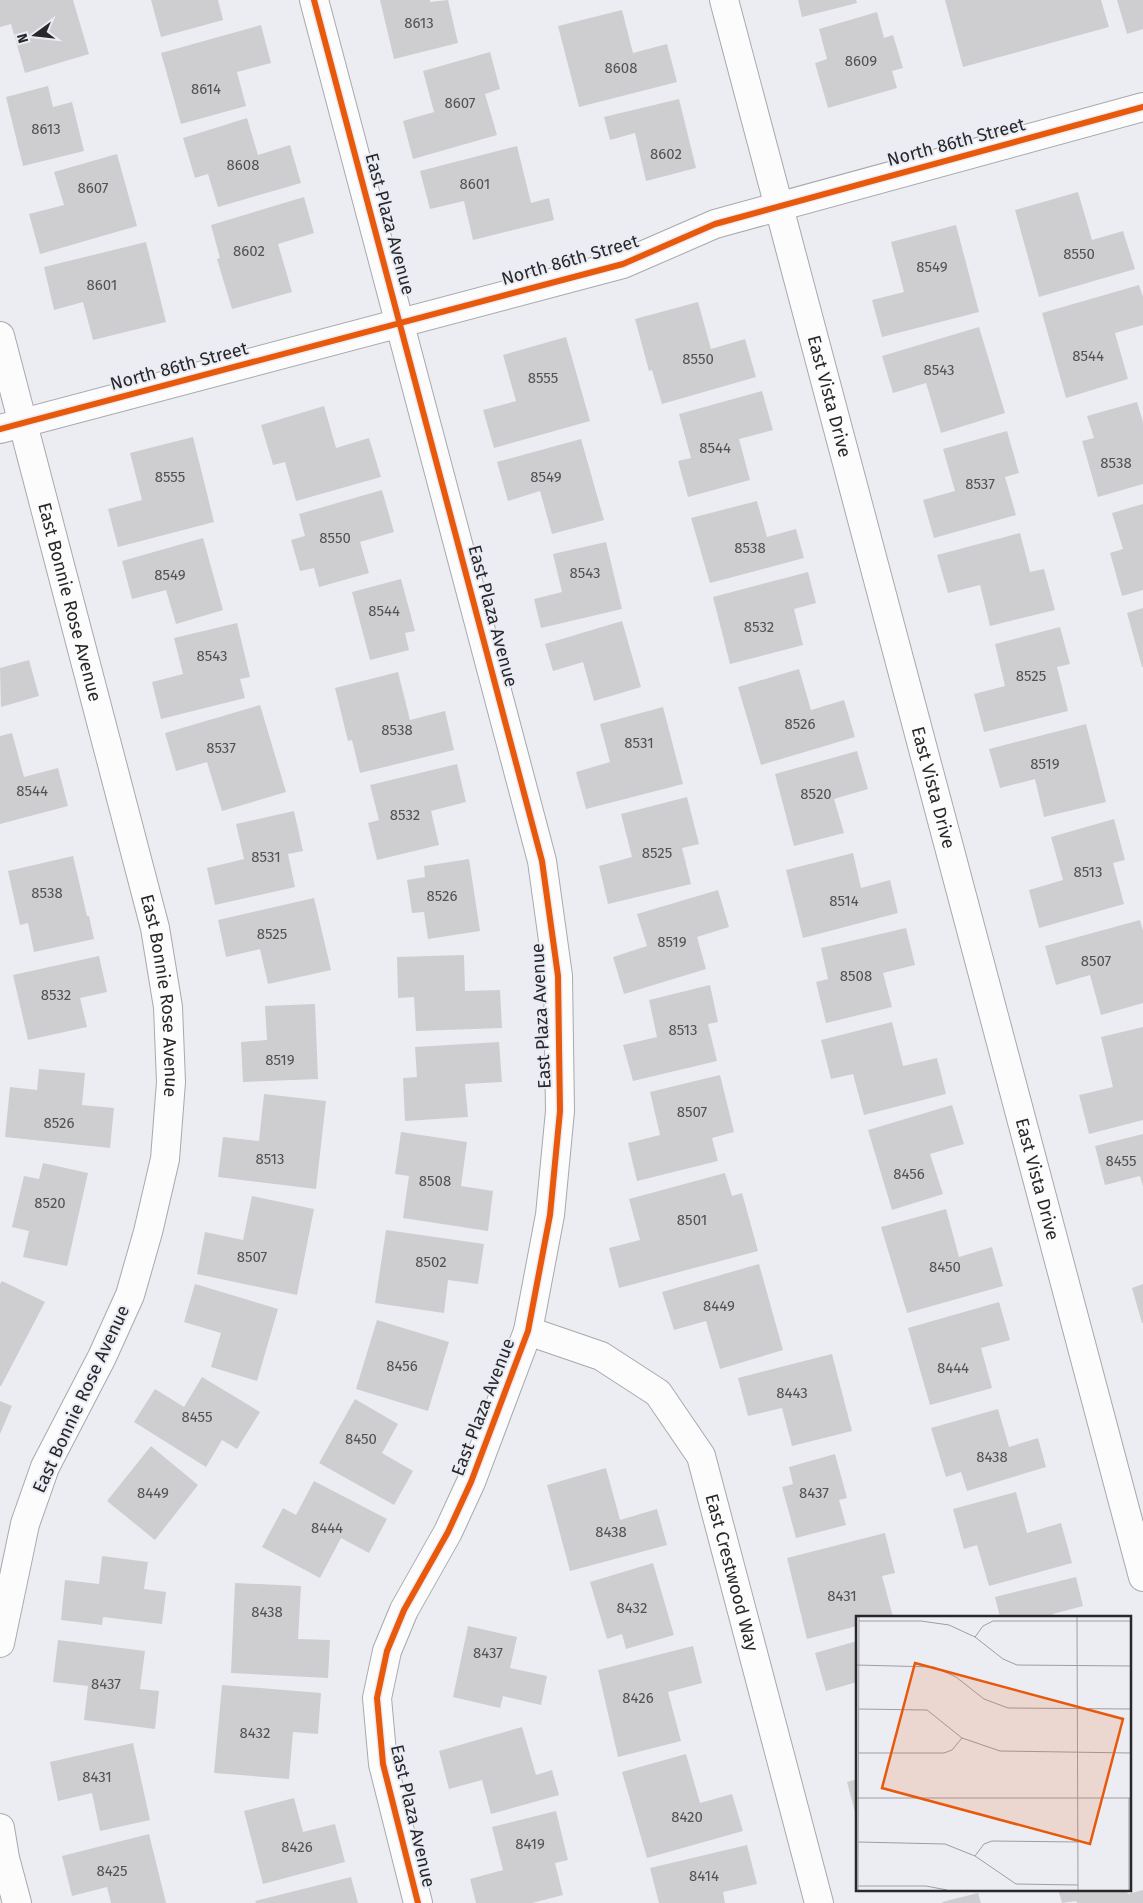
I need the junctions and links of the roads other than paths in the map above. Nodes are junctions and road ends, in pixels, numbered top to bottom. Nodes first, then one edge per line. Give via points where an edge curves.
1 (314, 0) edge
2 (724, 0) edge
3 (1143, 107) edge
4 (778, 206) junction
5 (400, 323) junction
6 (0, 336) edge
7 (11, 426) edge
8 (528, 1331) junction
9 (1143, 1576) edge
10 (0, 1644) edge
11 (0, 1828) edge
12 (17, 1903) edge
13 (418, 1903) edge
14 (819, 1903) edge

1 - 5 street, East Plaza Avenue
2 - 4 street, East Vista Drive
3 - 4 street, North 86th Street
4 - 5 street, North 86th Street via 715,224 623,264
4 - 9 street, East Vista Drive
5 - 7 street, North 86th Street
5 - 8 street, East Plaza Avenue via 542,861 558,976 560,1111 550,1215
6 - 7 street, East Bonnie Rose Avenue
7 - 10 street, East Bonnie Rose Avenue via 155,928 168,1007 171,1082 165,1159 130,1295 102,1358 45,1467 25,1524
8 - 13 street, East Plaza Avenue via 471,1482 448,1532 404,1610 387,1651 377,1698 382,1764
8 - 14 street, East Crestwood Way via 601,1356 658,1393 701,1456
11 - 12 street

